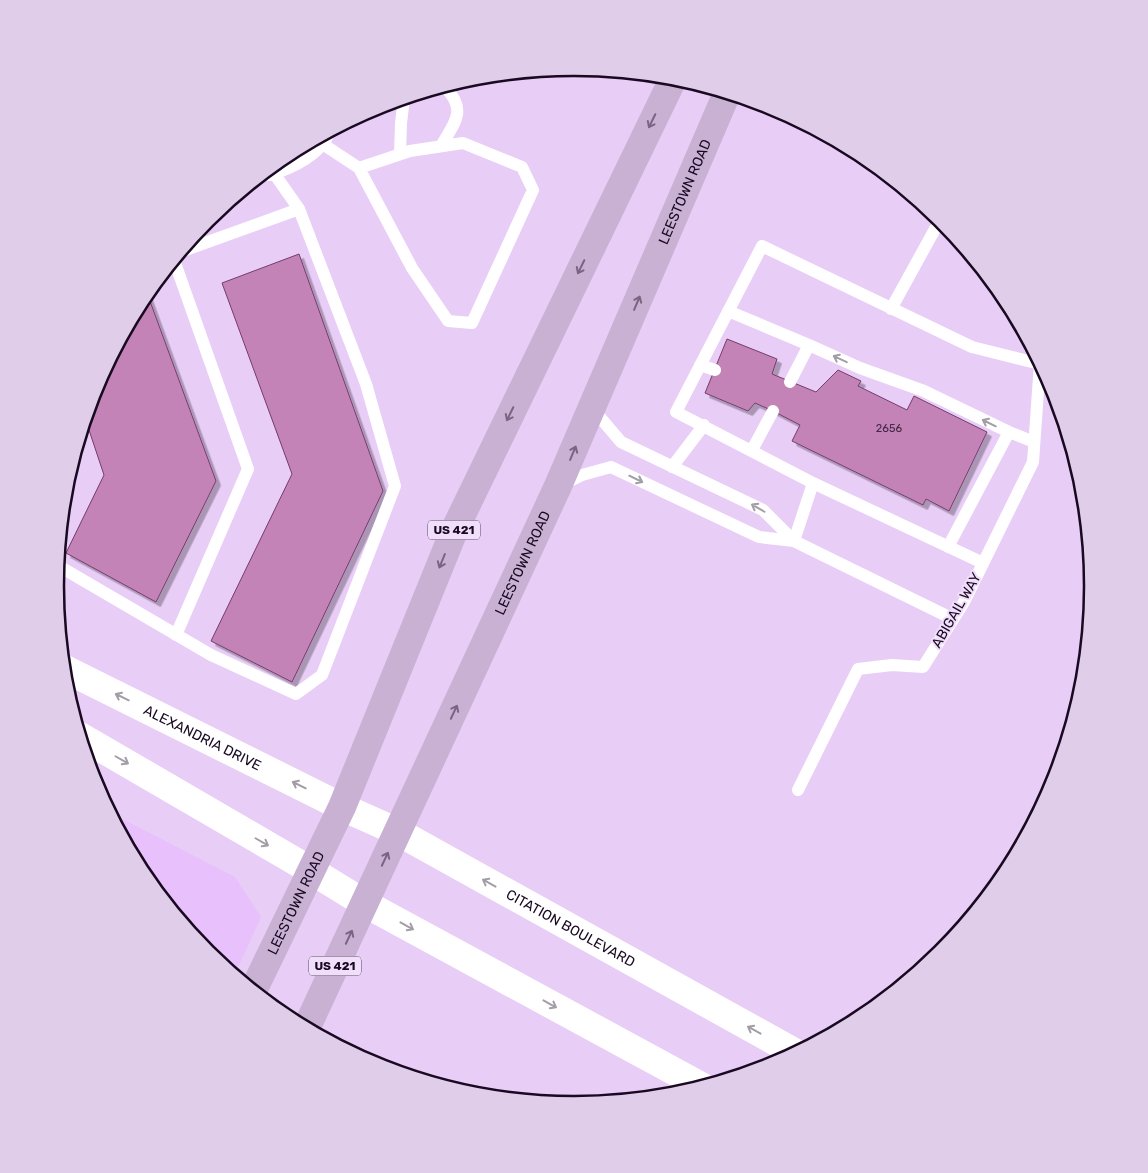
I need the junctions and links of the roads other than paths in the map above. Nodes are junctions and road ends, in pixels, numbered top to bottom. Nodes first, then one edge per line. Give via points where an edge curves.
1 (670, 85) edge
2 (450, 92) edge
3 (724, 99) edge
4 (403, 106) edge
5 (324, 142) edge
6 (441, 146) junction
7 (400, 154) junction
8 (359, 168) junction
9 (274, 174) edge
10 (299, 210) junction
11 (935, 228) dead end
12 (192, 248) edge
13 (176, 267) edge
14 (891, 309) junction
15 (728, 310) junction
16 (809, 344) junction
17 (1032, 361) edge
18 (700, 365) junction
19 (715, 370) dead end
20 (1039, 377) edge
21 (790, 382) dead end
22 (592, 408) junction
23 (773, 411) dead end
24 (704, 425) junction
25 (1009, 432) junction
26 (1034, 442) junction
27 (752, 450) junction
28 (672, 466) junction
29 (813, 482) junction
30 (558, 486) junction
31 (794, 541) junction
32 (948, 547) junction
33 (982, 563) junction
34 (65, 569) edge
35 (953, 619) junction
36 (176, 635) junction
37 (71, 672) edge
38 (88, 740) edge
39 (798, 790) dead end
40 (342, 807) junction
41 (398, 832) junction
42 (312, 871) junction
43 (364, 903) junction
44 (256, 985) edge
45 (309, 1022) edge
46 (789, 1049) edge
47 (694, 1082) edge

1 -> 40 main road, LEESTOWN ROAD / US 421 via 454,531
2 - 6 lane via 458,113
22 -> 3 main road, LEESTOWN ROAD / US 421
4 - 7 lane
5 - 8 lane
6 - 7 lane
6 - 8 lane via 463,143 522,167 533,190 472,323 448,321 412,268
7 - 8 lane
9 - 10 lane
10 - 12 lane
10 - 36 lane via 366,384 395,486 322,675 296,694 211,655
11 - 14 lane
13 - 36 lane via 248,469
14 - 15 lane via 762,246
14 - 17 lane via 972,347
15 - 16 lane
15 - 18 lane
16 - 21 lane
25 -> 16 lane via 924,391 860,368
18 - 19 lane
18 - 24 lane via 676,412
20 - 26 lane, ABIGAIL WAY
22 - 28 lane via 621,442
30 -> 22 main road, LEESTOWN ROAD / US 421
23 - 27 lane
24 - 27 lane
24 - 28 lane
25 - 26 lane
25 - 32 lane
26 - 33 lane, ABIGAIL WAY via 1033,462
27 - 29 lane
31 -> 28 lane via 763,510
29 - 31 lane
29 - 32 lane
30 -> 31 lane via 611,467 759,538
41 -> 30 main road, LEESTOWN ROAD / US 421
31 - 35 lane
32 - 33 lane
33 - 35 lane, ABIGAIL WAY
34 - 36 lane
35 - 39 lane, ABIGAIL WAY via 922,667 892,665 858,669
40 -> 37 main road, ALEXANDRIA DRIVE
38 -> 42 main road
40 - 41 main road, CITATION BOULEVARD
40 - 42 main road, LEESTOWN ROAD / US 421
43 -> 41 main road, LEESTOWN ROAD / US 421
46 -> 41 main road, CITATION BOULEVARD
42 - 43 main road
42 - 44 main road, LEESTOWN ROAD / US 421
45 -> 43 main road, LEESTOWN ROAD / US 421
43 -> 47 main road

